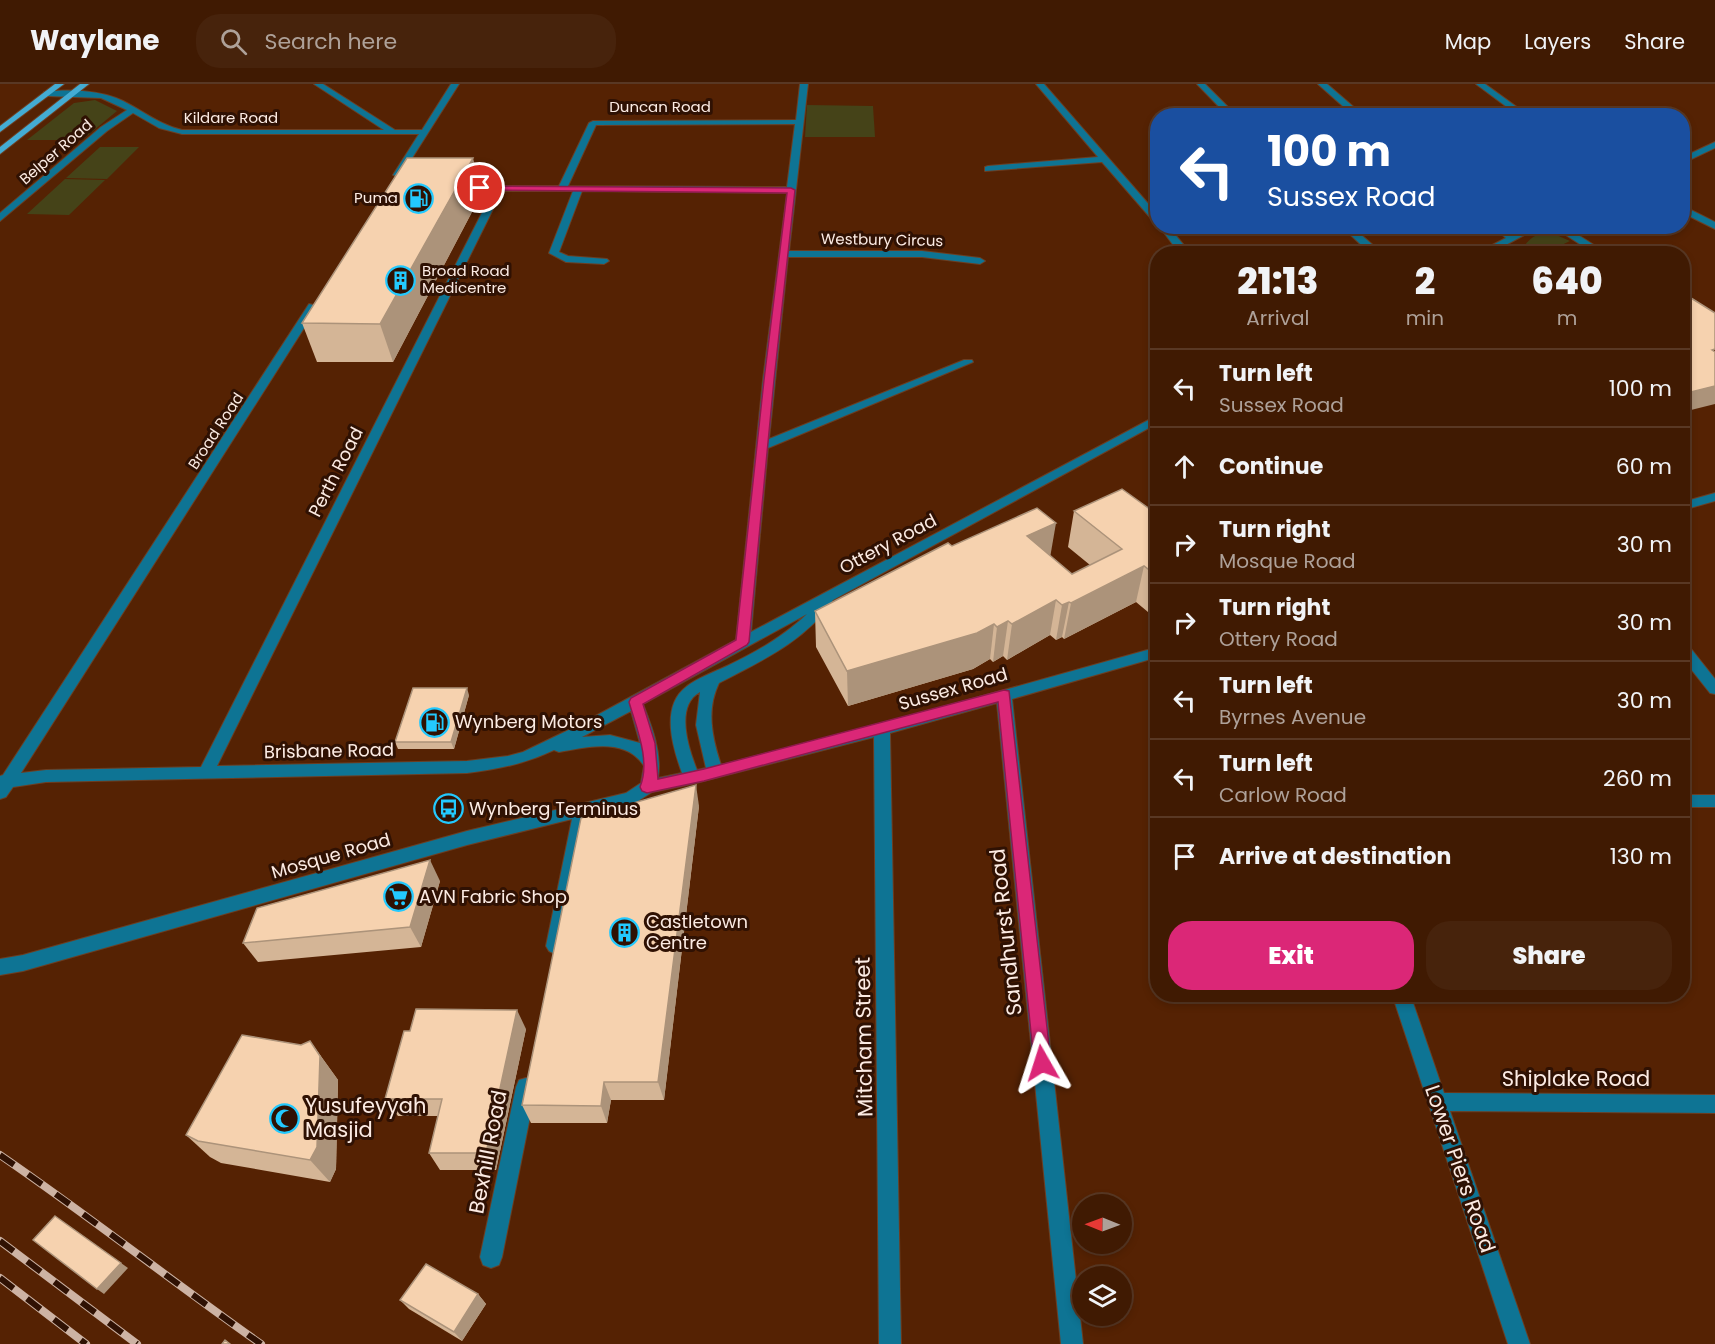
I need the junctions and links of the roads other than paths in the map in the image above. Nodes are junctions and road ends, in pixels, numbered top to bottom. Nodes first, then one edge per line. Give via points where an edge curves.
1 (60, 84) edge
2 (85, 84) edge
3 (318, 84) edge
4 (455, 84) edge
5 (1040, 84) edge
6 (1201, 84) edge
7 (1322, 84) edge
8 (1480, 84) edge
9 (801, 85) edge
10 (47, 94) junction
11 (71, 95) junction
12 (1225, 108) edge
13 (1350, 108) edge
14 (1514, 108) edge
15 (132, 110) junction
16 (800, 122) junction
17 (0, 130) edge
18 (392, 131) junction
19 (425, 132) junction
20 (1715, 145) edge
21 (0, 151) edge
22 (1690, 158) edge
23 (1105, 159) junction
24 (988, 169) dead end
25 (389, 188) edge
26 (445, 188) edge
27 (499, 188) junction
28 (563, 188) junction
29 (579, 188) junction
30 (791, 190) junction
31 (1150, 211) edge
32 (1690, 213) edge
33 (0, 218) edge
34 (1715, 226) edge
35 (1170, 234) edge
36 (1354, 234) edge
37 (1507, 234) edge
38 (1520, 234) edge
39 (1570, 234) edge
40 (1512, 238) junction
41 (1179, 246) edge
42 (1367, 246) edge
43 (1496, 246) edge
44 (1590, 246) edge
45 (784, 254) junction
46 (604, 261) dead end
47 (980, 261) dead end
48 (320, 295) edge
49 (968, 362) dead end
50 (1150, 422) edge
51 (762, 446) junction
52 (1714, 499) edge
53 (1690, 504) edge
54 (828, 596) junction
55 (743, 642) junction
56 (1150, 654) edge
57 (1690, 658) edge
58 (712, 679) junction
59 (1715, 689) edge
60 (1004, 695) junction
61 (635, 702) junction
62 (882, 729) junction
63 (545, 748) junction
64 (650, 762) junction
65 (206, 772) junction
66 (715, 772) junction
67 (692, 778) junction
68 (3, 785) edge
69 (647, 787) junction
70 (1690, 801) edge
71 (1715, 801) edge
72 (582, 809) junction
73 (550, 966) edge
74 (0, 967) edge
75 (1404, 1002) edge
76 (529, 1070) edge
77 (1437, 1102) junction
78 (1715, 1104) edge
79 (491, 1257) dead end
80 (890, 1344) edge
81 (1072, 1344) edge
82 (1519, 1344) edge

1 - 10 main road
2 - 11 main road
3 - 18 street
4 - 19 street
5 - 23 street
6 - 12 street
7 - 13 street
8 - 14 street
9 - 16 street
10 - 11 street, Kildare Road
10 - 17 main road
11 - 15 street, Kildare Road via 105,97
11 - 21 main road
15 - 18 street, Kildare Road via 158,126 182,132
15 - 33 street, Belper Road via 104,129
16 - 28 street, Duncan Road via 592,123
16 - 30 street
18 - 19 street, Kildare Road
19 - 25 street
20 - 22 street
23 - 24 street
23 - 31 street
26 - 27 street
27 - 28 street
27 - 65 street, Perth Road
28 - 29 street
29 - 30 street
29 - 46 street via 554,253 566,259
30 - 45 street
32 - 34 street
35 - 41 street
36 - 42 street
37 - 40 street
38 - 40 street
39 - 44 street
40 - 43 street
45 - 47 street, Westbury Circus via 922,254
45 - 51 street
48 - 68 street, Broad Road
49 - 51 street
50 - 54 street, Ottery Road
51 - 55 street
52 - 53 street
54 - 55 street, Ottery Road
54 - 58 street via 808,624
55 - 61 street, Ottery Road
56 - 60 street, Sussex Road
57 - 59 street
58 - 66 street via 703,700 702,726
58 - 67 street via 690,692 679,706 679,736
60 - 62 street, Sussex Road
60 - 81 street, Sandhurst Road
61 - 63 street, Brisbane Road
61 - 64 street
62 - 66 street, Sussex Road
62 - 80 street, Mitcham Street
63 - 64 street via 615,742 640,749
63 - 65 street, Brisbane Road via 489,765
64 - 69 street
65 - 68 street, Brisbane Road via 46,776
66 - 67 street, Sussex Road
67 - 69 street, Mosque Road
69 - 72 street, Mosque Road via 629,799
70 - 71 street
72 - 73 street
72 - 74 street, Mosque Road
75 - 77 street, Lower Piers Road
76 - 79 street, Bexhill Road
77 - 78 street, Shiplake Road
77 - 82 street, Lower Piers Road

